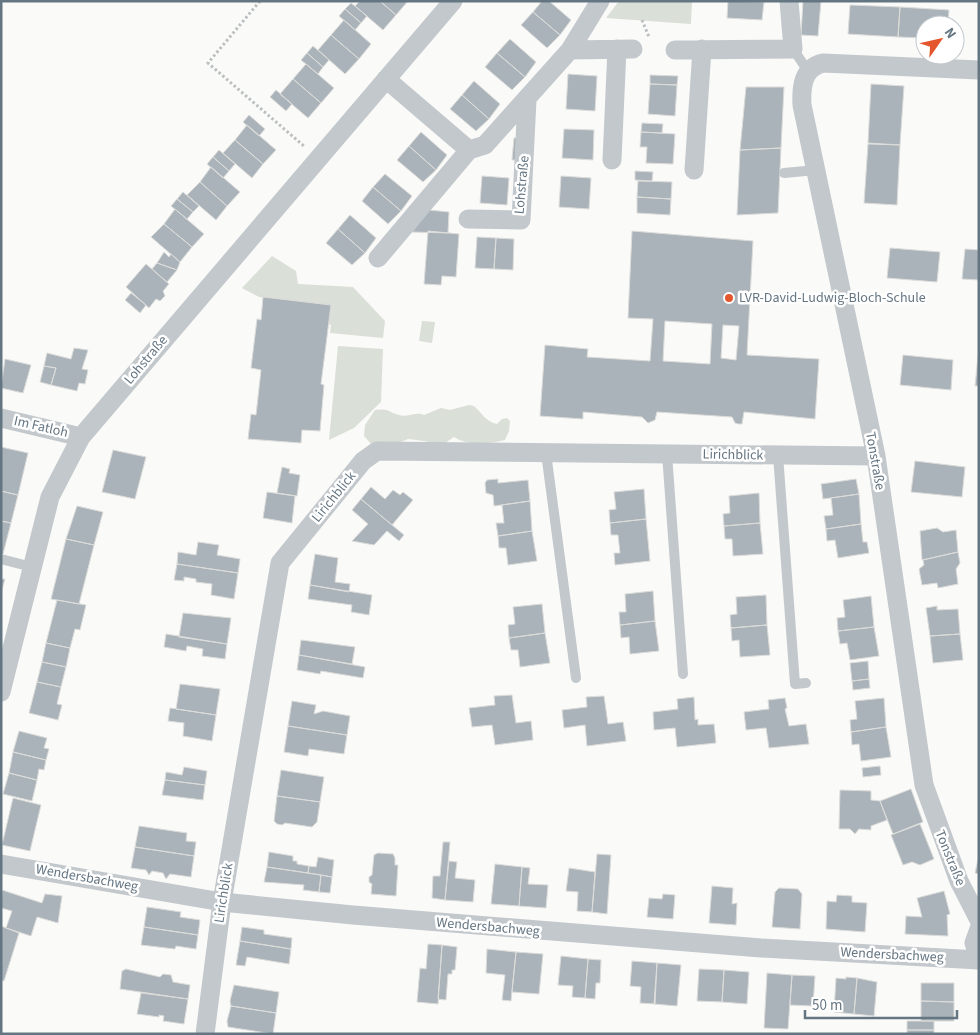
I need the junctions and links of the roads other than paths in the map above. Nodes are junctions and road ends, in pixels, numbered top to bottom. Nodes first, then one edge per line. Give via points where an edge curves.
1 (453, 1) edge
2 (600, 1) edge
3 (789, 1) edge
4 (702, 49) junction
5 (793, 49) junction
6 (570, 50) junction
7 (675, 50) dead end
8 (979, 70) edge
9 (808, 71) junction
10 (386, 79) junction
11 (527, 100) junction
12 (469, 150) junction
13 (612, 160) dead end
14 (694, 170) dead end
15 (816, 170) junction
16 (784, 173) dead end
17 (468, 219) dead end
18 (378, 258) dead end
19 (1, 418) edge
20 (81, 436) junction
21 (546, 453) junction
22 (667, 454) junction
23 (778, 455) junction
24 (876, 456) junction
25 (1, 560) edge
26 (32, 567) junction
27 (683, 674) dead end
28 (576, 678) dead end
29 (806, 683) dead end
30 (1, 692) edge
31 (1, 864) edge
32 (222, 902) junction
33 (979, 920) edge
34 (979, 929) edge
35 (979, 959) edge
36 (205, 1034) edge

1 - 10 street, Lohstraße
2 - 6 street
3 - 5 street
4 - 5 street
4 - 7 street
4 - 14 street
5 - 9 lane
6 - 11 street
6 - 13 street via 625,49
8 - 9 street via 834,62 814,65
9 - 15 street, Tonstraße via 802,90 802,105
10 - 12 street
10 - 20 street, Lohstraße
11 - 12 street via 485,145
11 - 17 street, Lohstraße via 521,220
12 - 18 street
15 - 16 lane
15 - 24 street, Tonstraße
19 - 20 street, Im Fatloh
20 - 26 street, Lohstraße via 50,498
21 - 22 street, Lirichblick
21 - 28 lane
21 - 32 street, Lirichblick via 372,453 280,563
22 - 23 street, Lirichblick
22 - 27 lane
23 - 24 street, Lirichblick
23 - 29 lane via 795,684
24 - 33 street, Tonstraße via 924,785 958,881
25 - 26 lane
26 - 30 street, Lohstraße
31 - 32 street, Wendersbachweg
32 - 35 street, Wendersbachweg via 666,941
32 - 36 street, Lirichblick
34 - 35 street via 974,944

